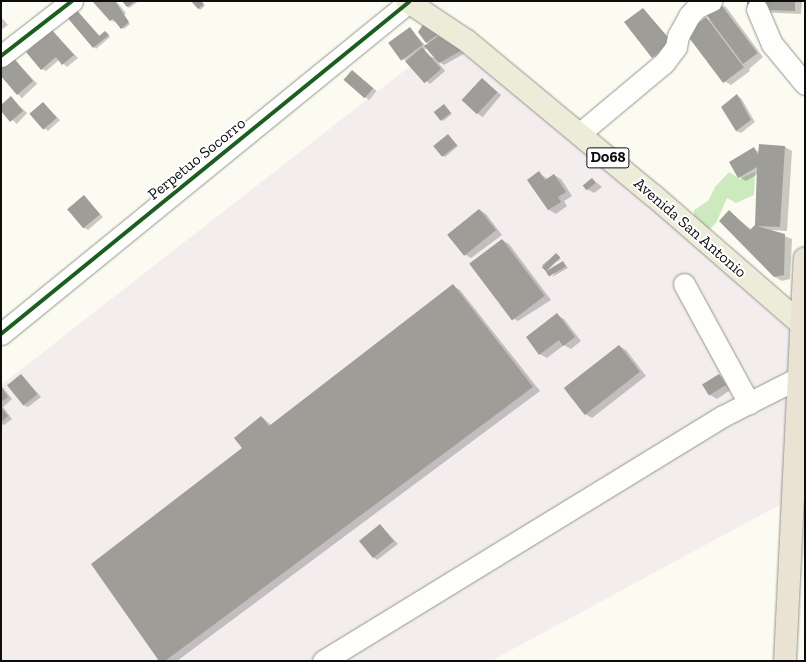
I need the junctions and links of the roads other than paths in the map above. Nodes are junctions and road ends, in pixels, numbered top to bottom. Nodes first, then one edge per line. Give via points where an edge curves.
1 (72, 1) edge
2 (408, 1) edge
3 (711, 1) edge
4 (757, 9) dead end
5 (1, 56) edge
6 (805, 84) edge
7 (579, 134) junction
8 (805, 258) edge
9 (684, 284) dead end
10 (801, 324) junction
11 (1, 334) edge
12 (800, 377) junction
13 (749, 402) junction
14 (799, 528) edge
15 (323, 661) edge
16 (785, 661) edge

1 - 5 street
2 - 7 main road, Avenida San Antonio / D068 via 467,41
2 - 11 street, Perpetuo Socorro
3 - 7 street via 696,8 686,20 676,47 664,63
4 - 6 street via 772,44 790,70
7 - 10 main road, Avenida San Antonio / D068
8 - 10 highway
9 - 13 street
10 - 12 highway
12 - 13 street
12 - 14 highway
13 - 15 street
14 - 16 highway

